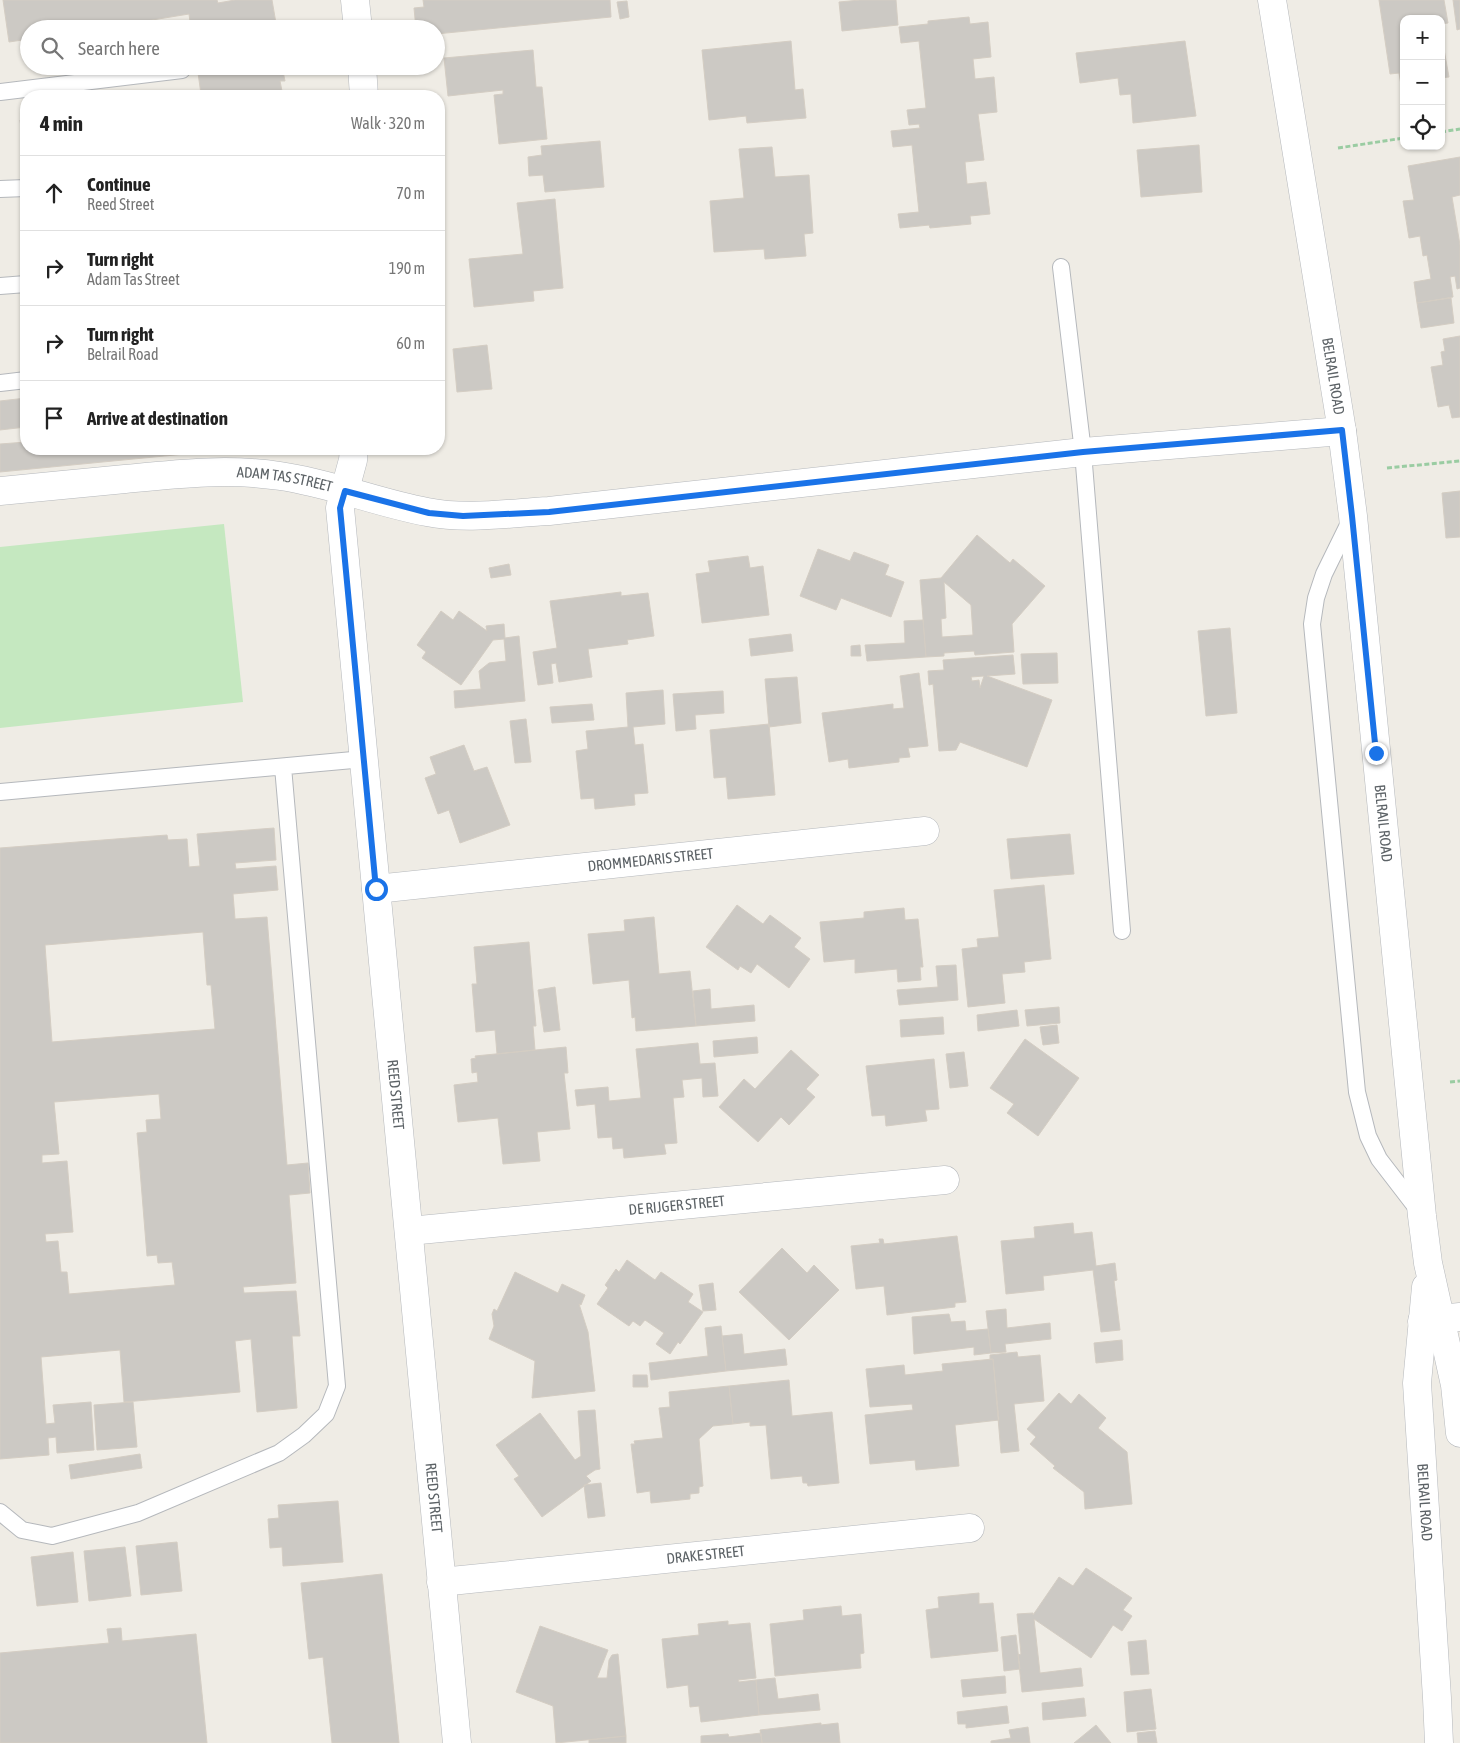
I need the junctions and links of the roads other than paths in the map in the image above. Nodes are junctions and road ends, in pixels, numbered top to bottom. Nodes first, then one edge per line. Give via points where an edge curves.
1 (355, 0) edge
2 (1272, 0) edge
3 (357, 20) edge
4 (141, 75) edge
5 (363, 75) edge
6 (364, 90) edge
7 (0, 92) edge
8 (20, 188) edge
9 (0, 190) edge
10 (1061, 267) dead end
11 (20, 284) edge
12 (0, 286) edge
13 (20, 381) edge
14 (0, 383) edge
15 (1342, 430) junction
16 (1083, 452) junction
17 (353, 455) edge
18 (0, 491) edge
19 (345, 491) junction
20 (1352, 516) junction
21 (364, 758) junction
22 (283, 766) junction
23 (0, 792) edge
24 (925, 832) dead end
25 (376, 889) junction
26 (1122, 931) dead end
27 (945, 1180) dead end
28 (1422, 1216) junction
29 (408, 1231) junction
30 (1441, 1319) edge
31 (1460, 1433) edge
32 (0, 1512) edge
33 (970, 1528) dead end
34 (442, 1582) junction
35 (456, 1743) edge
36 (1439, 1743) edge

1 - 3 street
2 - 15 street, BELRAIL ROAD
4 - 7 lane
5 - 6 street
8 - 9 lane
10 - 16 lane
11 - 12 lane
13 - 14 lane
15 - 16 street, ADAM TAS STREET
15 - 20 street, BELRAIL ROAD
16 - 19 street, ADAM TAS STREET via 549,512 463,516 429,513
16 - 26 lane
17 - 19 street, REED STREET
18 - 19 street, ADAM TAS STREET via 215,472 280,476
19 - 21 street, REED STREET via 340,508
20 - 28 street, BELRAIL ROAD
20 - 28 lane via 1324,574 1312,624 1357,1092 1368,1136 1379,1159
21 - 22 lane
21 - 25 street, REED STREET
22 - 23 lane
22 - 32 lane via 337,1386 326,1414 278,1453 138,1513 52,1536 22,1530
24 - 25 street, DROMMEDARIS STREET
25 - 29 street, REED STREET
27 - 29 street, DE RIJGER STREET
28 - 30 street, BELRAIL ROAD via 1428,1263
29 - 34 street, REED STREET
30 - 31 street, BELRAIL ROAD via 1455,1385
30 - 36 street, BELRAIL ROAD via 1417,1383
33 - 34 street, DRAKE STREET
34 - 35 street, REED STREET

